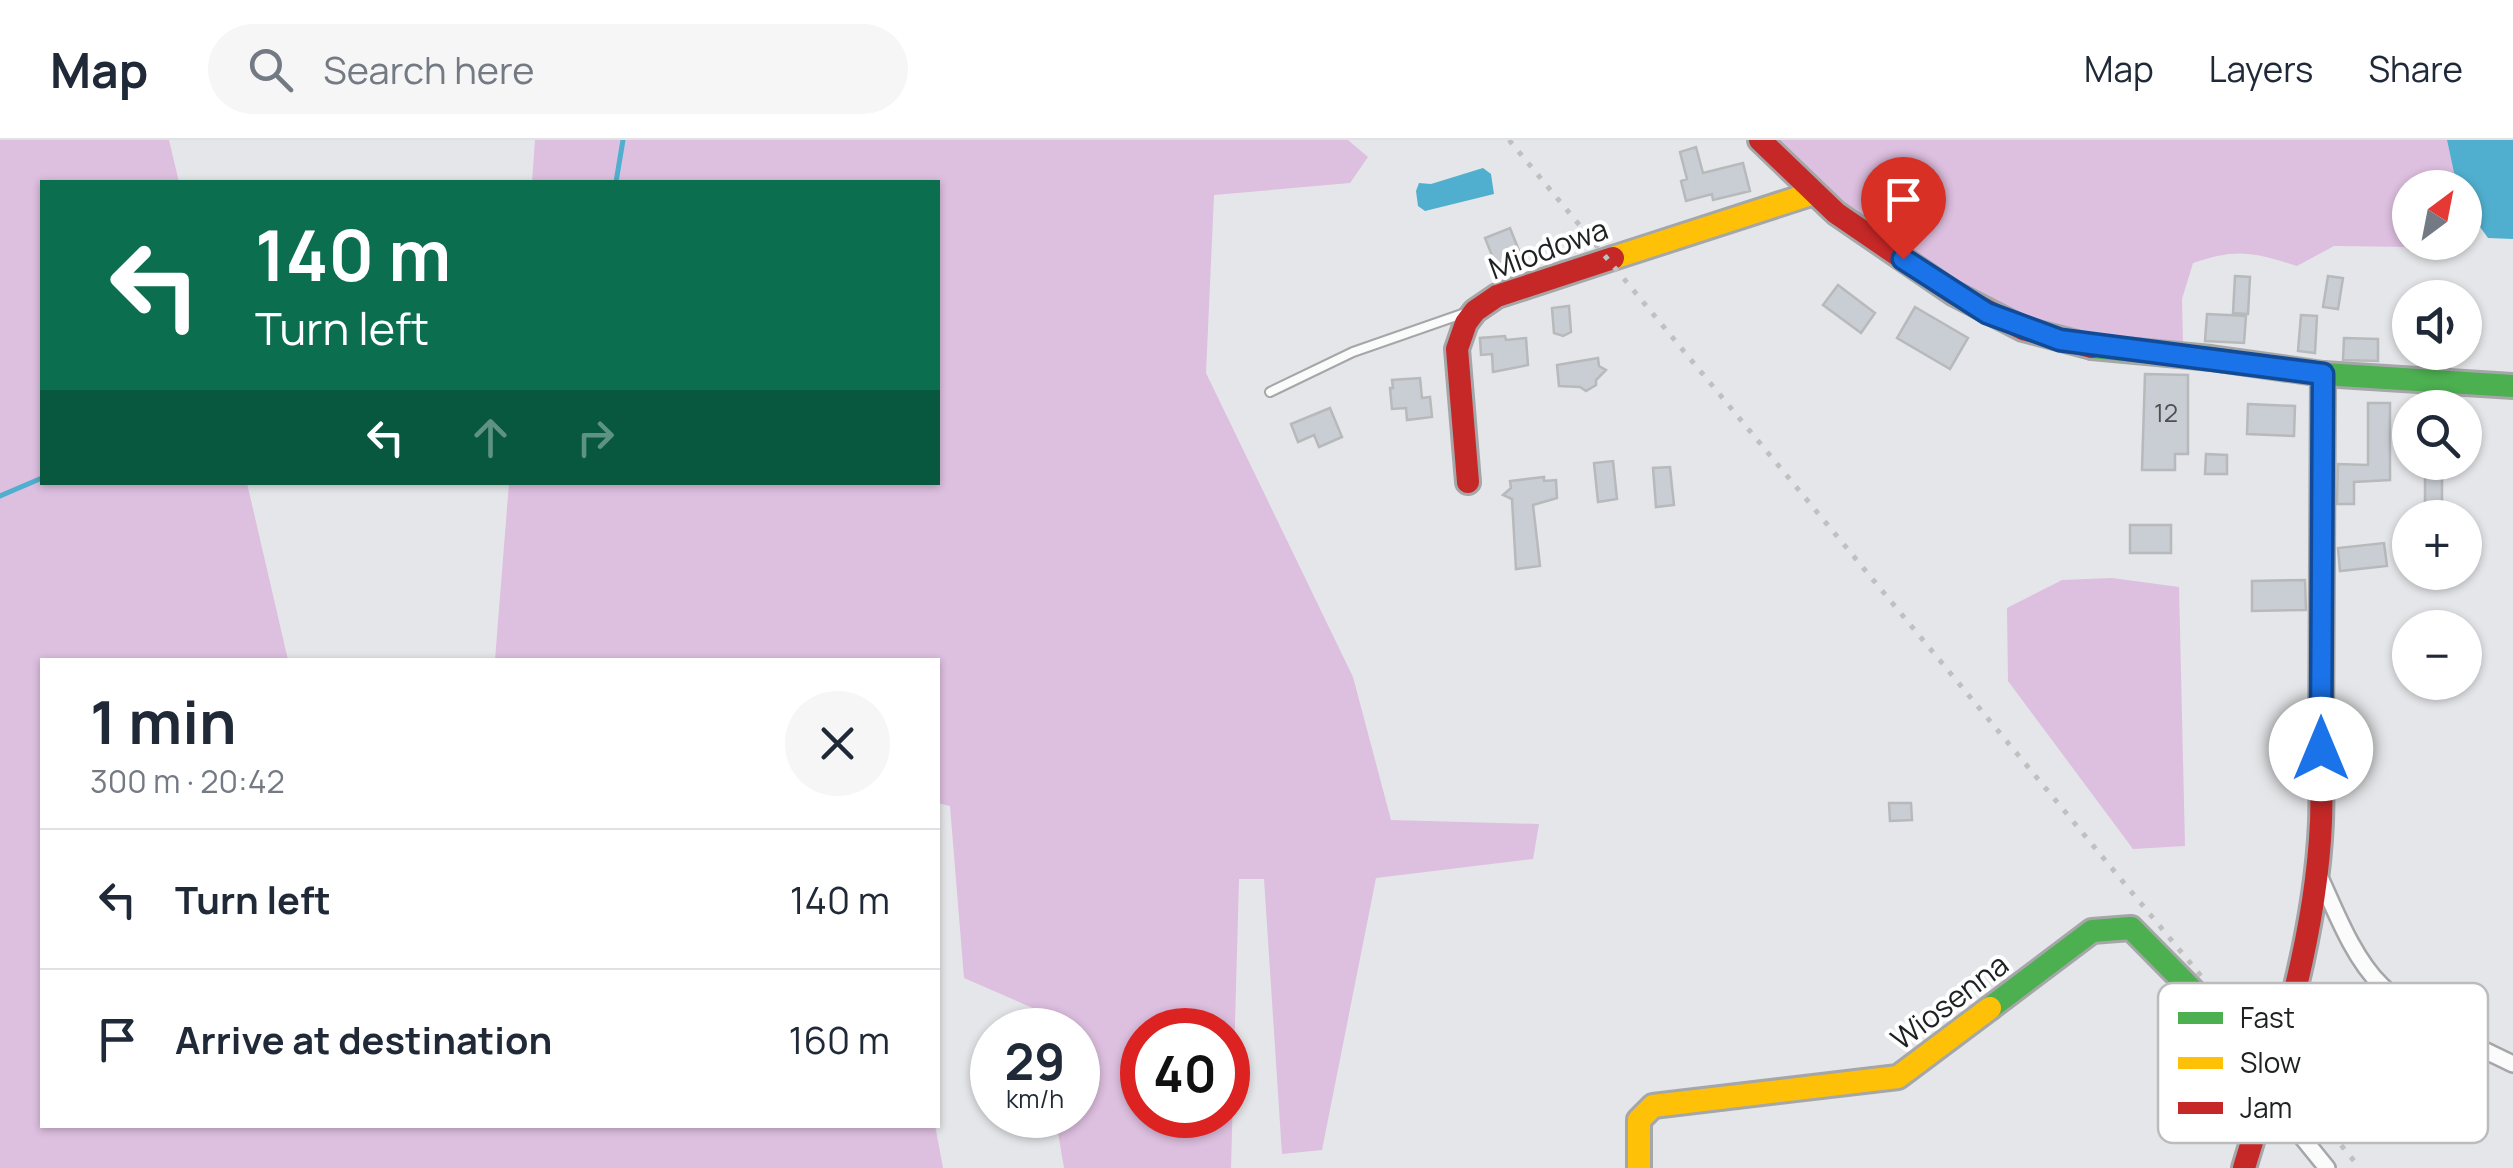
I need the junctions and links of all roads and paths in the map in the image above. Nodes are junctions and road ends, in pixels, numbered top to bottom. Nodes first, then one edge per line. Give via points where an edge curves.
1 (1760, 140) edge
2 (1814, 193) junction
3 (1472, 310) junction
4 (2323, 374) junction
5 (2513, 386) edge
6 (1270, 392) dead end
7 (1468, 482) dead end
8 (2317, 871) junction
9 (2185, 983) edge
10 (2294, 983) edge
11 (2379, 983) edge
12 (2488, 1052) edge
13 (2513, 1064) edge
14 (2252, 1143) edge
15 (2307, 1143) edge
16 (1639, 1168) edge
17 (2244, 1168) edge
18 (2327, 1168) edge

1 - 2 street
2 - 3 street, Miodowa via 1497,296
2 - 4 street via 1953,292 2023,328 2093,347
3 - 6 lane via 1353,352
3 - 7 street, Miodowa via 1456,349
4 - 5 street
4 - 8 street
8 - 10 street
8 - 11 street
9 - 16 street, Wiosenna via 2131,928 2092,932 1898,1077 1653,1106 1639,1120
12 - 13 street
14 - 17 street
15 - 18 street

